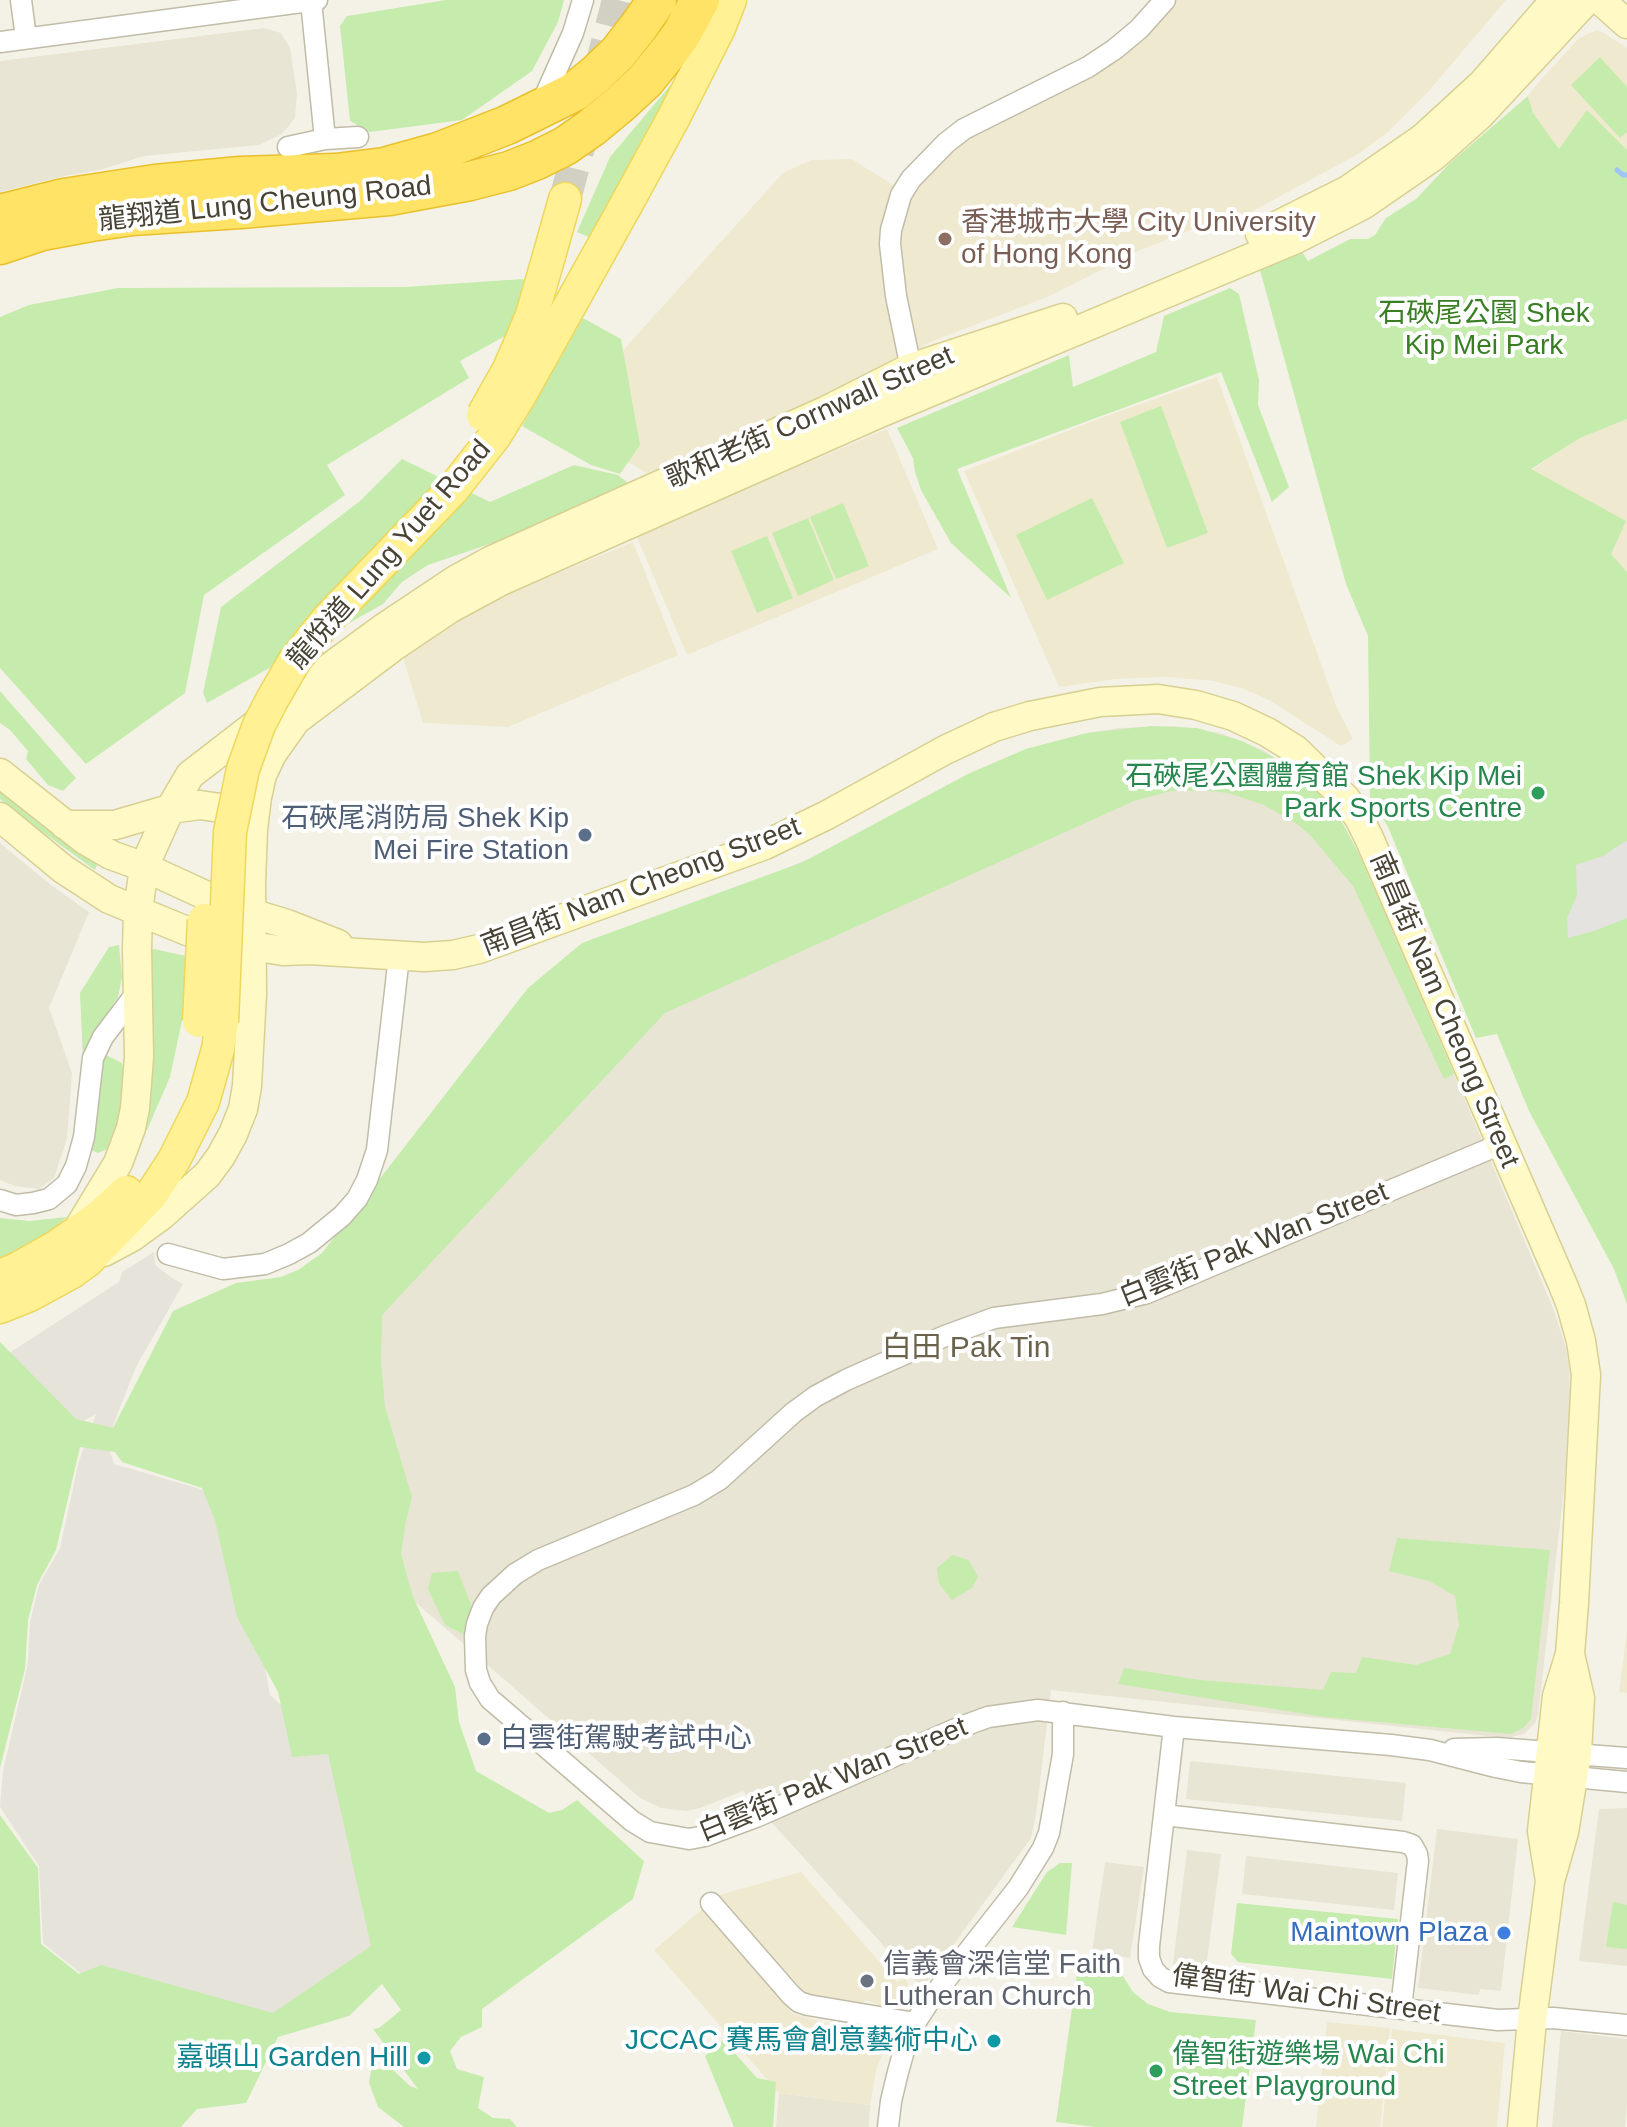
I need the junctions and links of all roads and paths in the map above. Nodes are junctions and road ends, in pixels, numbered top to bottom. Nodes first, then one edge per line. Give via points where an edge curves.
1 (21, 0) edge
2 (314, 0) edge
3 (583, 0) edge
4 (657, 0) edge
5 (700, 0) edge
6 (730, 0) edge
7 (1165, 0) edge
8 (1555, 0) edge
9 (1587, 0) edge
10 (1600, 0) edge
11 (1627, 24) edge
12 (26, 38) junction
13 (0, 42) edge
14 (540, 108) junction
15 (358, 137) dead end
16 (325, 139) junction
17 (288, 147) dead end
18 (565, 199) tunnel mouth
19 (0, 214) edge
20 (0, 245) edge
21 (910, 368) junction
22 (918, 398) junction
23 (0, 773) edge
24 (170, 809) junction
25 (0, 817) edge
26 (65, 825) junction
27 (253, 829) junction
28 (144, 867) junction
29 (138, 911) junction
30 (253, 913) junction
31 (253, 946) junction
32 (309, 950) junction
33 (365, 954) junction
34 (399, 956) junction
35 (138, 991) junction
36 (252, 994) junction
37 (210, 1021) junction
38 (1501, 1144) junction
39 (0, 1200) edge
40 (82, 1246) junction
41 (168, 1254) dead end
42 (0, 1276) edge
43 (0, 1307) edge
44 (1063, 1712) junction
45 (1174, 1727) junction
46 (1627, 1758) edge
47 (1562, 1764) junction
48 (1627, 1782) edge
49 (1164, 1815) junction
50 (711, 1903) dead end
51 (1401, 2008) junction
52 (1532, 2020) junction
53 (915, 2023) junction
54 (1627, 2025) edge
55 (888, 2127) edge
56 (1522, 2127) edge

1 - 12 street
2 - 12 street
2 - 16 street
3 - 14 street
4 - 14 highway, 龍翔道 Lung Cheung Road via 596,74
5 - 20 highway, 龍翔道 Lung Cheung Road via 670,50 620,104 565,146 509,171 389,196 101,220
6 - 37 main road, 龍悅道 Lung Yuet Road, bridge via 626,205 494,437 453,489 327,620 295,660 259,725 230,832
7 - 21 street via 1115,49 964,129 911,179 901,195 890,244
8 - 21 main road, 歌和老街 Cornwall Street via 1453,113 1348,190 1261,234 1053,322
9 - 22 main road, 歌和老街 Cornwall Street via 1480,115 1374,199 1296,239
10 - 11 main road
12 - 13 street
14 - 19 highway, 龍翔道 Lung Cheung Road via 480,137 384,167 155,184
15 - 16 street
16 - 17 street
18 - 37 main road, 龍悅道 Lung Yuet Road, bridge via 532,315 494,398 445,466 294,625 240,715 226,751 206,855 203,964
21 - 22 street
21 - 24 main road, 歌和老街 Cornwall Street via 457,579 208,760 190,775
22 - 27 main road, 歌和老街 Cornwall Street via 501,581 451,608 296,720 262,775
23 - 26 main road, 南昌街 Nam Cheong Street
24 - 26 main road via 115,825
24 - 27 main road via 210,805
24 - 28 main road, 歌和老街 Cornwall Street
25 - 29 main road, 南昌街 Nam Cheong Street via 63,869
26 - 28 main road, 南昌街 Nam Cheong Street via 111,855
27 - 30 main road, 歌和老街 Cornwall Street
28 - 29 main road, 歌和老街 Cornwall Street
28 - 30 main road, 南昌街 Nam Cheong Street
29 - 31 main road, 南昌街 Nam Cheong Street via 187,931
29 - 35 main road, 龍悅道 Lung Yuet Road
30 - 31 main road, 歌和老街 Cornwall Street
30 - 33 main road, 南昌街 Nam Cheong Street
31 - 32 main road, 南昌街 Nam Cheong Street
31 - 36 main road, 龍悅道 Lung Yuet Road
32 - 33 main road, 南昌街 Nam Cheong Street
32 - 36 main road via 284,964
33 - 34 main road, 南昌街 Nam Cheong Street
34 - 38 main road, 南昌街 Nam Cheong Street via 479,949 695,872 765,845 945,750 1022,718 1100,702 1158,699 1196,705 1252,724 1296,750 1346,799 1392,887
34 - 41 street via 377,1150 357,1199 309,1243 265,1264 223,1269
35 - 39 street via 93,1058 84,1137 67,1184 49,1199 33,1203
35 - 40 main road, 龍悅道 Lung Yuet Road via 139,1057 131,1128
36 - 40 main road, 龍悅道 Lung Yuet Road via 243,1109 221,1156 207,1175 132,1237
37 - 40 main road, 龍悅道 Lung Yuet Road via 215,1062 203,1102 174,1160 151,1195
38 - 44 street, 白雲街 Pak Wan Street via 1147,1293 994,1318 846,1380 794,1412 719,1480 694,1495 515,1574 483,1608 475,1636 476,1670 490,1699 632,1821 650,1832 689,1839 756,1817 988,1717
38 - 47 main road, 南昌街 Nam Cheong Street via 1571,1305 1586,1375 1570,1654 1580,1698
40 - 42 main road, 龍悅道 Lung Yuet Road via 41,1256
40 - 43 main road, 龍悅道 Lung Yuet Road via 51,1285
44 - 45 street
44 - 53 street via 1063,1754 1043,1848
45 - 47 street via 1391,1745 1496,1767
45 - 49 street, 偉智街 Wai Chi Street
46 - 47 street
47 - 48 street
47 - 52 main road, 南昌街 Nam Cheong Street via 1564,1832 1550,1881
49 - 51 street, 偉智街 Wai Chi Street via 1149,1946 1149,1958 1160,1977
49 - 51 street via 1412,1845 1418,1861
50 - 53 street via 799,2002
51 - 52 street, 偉智街 Wai Chi Street
52 - 54 street, 偉智街 Wai Chi Street
52 - 56 main road, 南昌街 Nam Cheong Street
53 - 55 street

